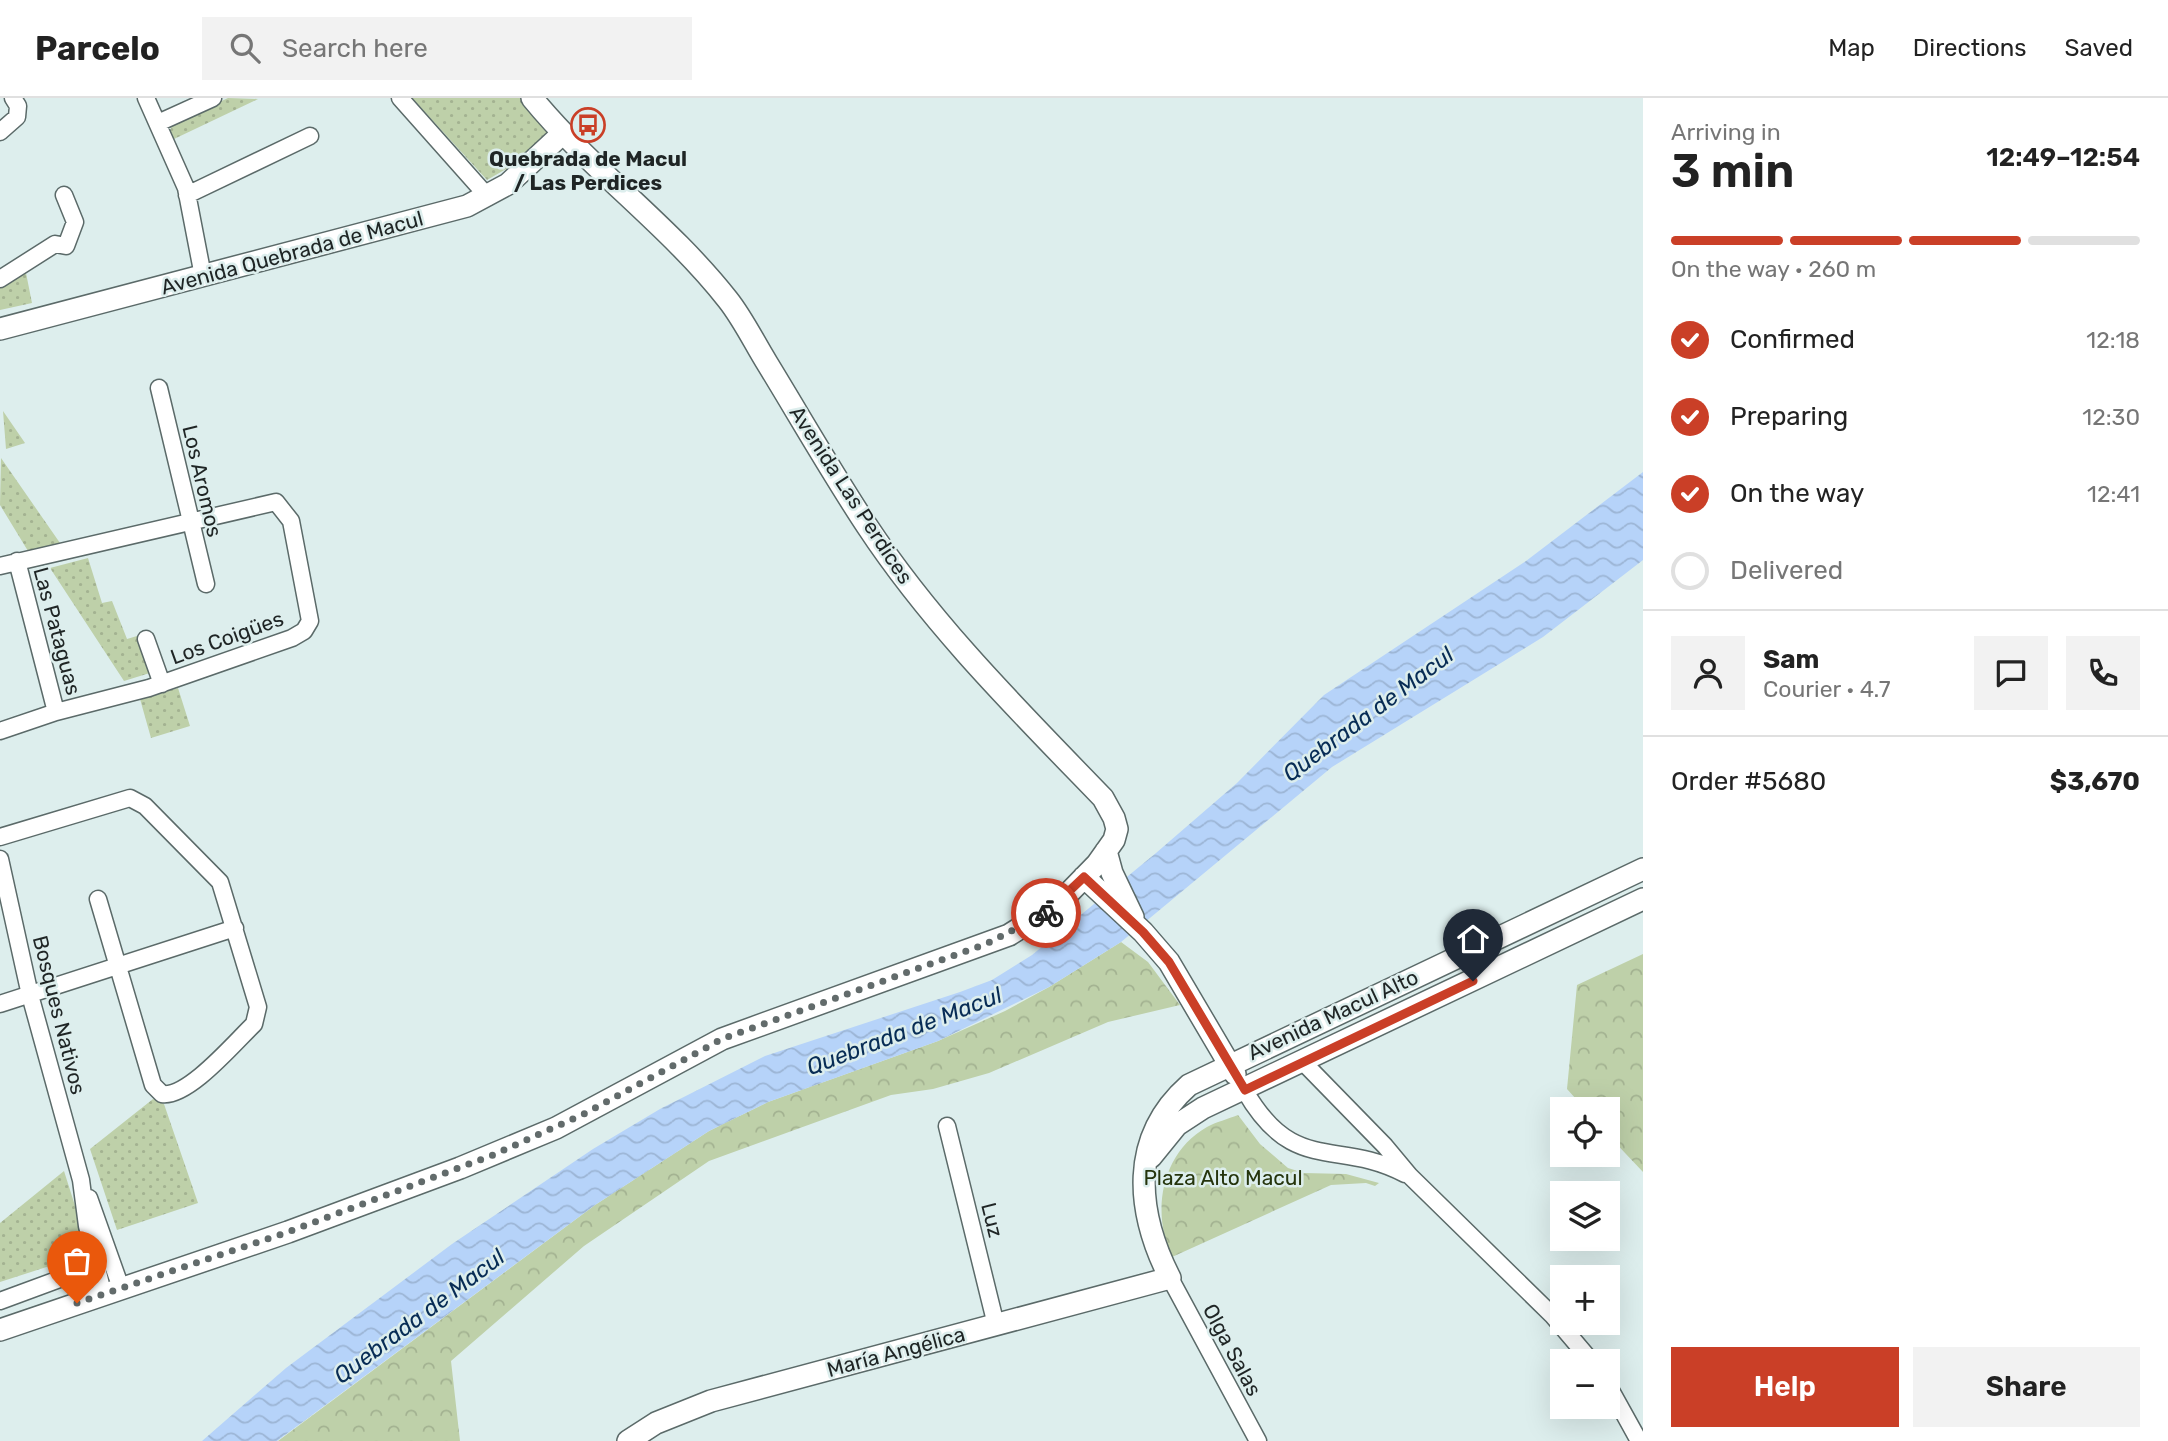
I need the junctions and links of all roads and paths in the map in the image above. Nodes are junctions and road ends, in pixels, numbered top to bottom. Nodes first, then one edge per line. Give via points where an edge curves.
1 (13, 98) edge
2 (146, 98) edge
3 (213, 98) edge
4 (400, 98) edge
5 (532, 98) edge
6 (158, 123) junction
7 (0, 132) edge
8 (562, 134) junction
9 (310, 136) dead end
10 (64, 195) dead end
11 (187, 195) junction
12 (488, 197) junction
13 (203, 276) junction
14 (0, 279) edge
15 (0, 329) edge
16 (159, 388) dead end
17 (190, 521) junction
18 (17, 561) junction
19 (0, 566) edge
20 (206, 584) dead end
21 (146, 639) dead end
22 (162, 684) junction
23 (56, 712) junction
24 (0, 731) edge
25 (0, 836) edge
26 (1107, 851) junction
27 (0, 859) edge
28 (1643, 869) edge
29 (1084, 877) junction
30 (1108, 887) junction
31 (98, 899) dead end
32 (1643, 899) edge
33 (235, 928) junction
34 (118, 968) junction
35 (30, 995) junction
36 (0, 1004) edge
37 (1303, 1062) junction
38 (1229, 1064) junction
39 (1245, 1090) junction
40 (947, 1126) dead end
41 (1146, 1169) junction
42 (1410, 1176) junction
43 (104, 1263) junction
44 (1170, 1278) junction
45 (112, 1291) junction
46 (0, 1301) edge
47 (996, 1325) junction
48 (0, 1330) edge
49 (1581, 1349) edge
50 (1620, 1407) edge
51 (628, 1441) edge
52 (1258, 1441) edge
53 (1639, 1441) edge

1 - 7 street via 17,117
2 - 6 street
3 - 6 street
4 - 12 street
5 - 8 street, Avenida Las Perdices
6 - 11 street
8 - 12 street, Avenida Quebrada de Macul
8 - 26 street, Avenida Las Perdices via 696,262 730,302 866,525 910,587 1103,798 1117,830
9 - 11 street
10 - 14 street via 75,222 66,246 55,244
11 - 13 street
12 - 13 street, Avenida Quebrada de Macul via 447,212
13 - 15 street, Avenida Quebrada de Macul
16 - 17 street, Los Aromos
17 - 18 street, Los Coigües
17 - 20 street, Los Aromos
17 - 22 street, Los Coigües via 276,502 291,522 310,621 292,638
18 - 19 street, Los Coigües
18 - 23 street, Las Pataguas
21 - 22 street
22 - 23 street, Los Coigües
23 - 24 street, Los Coigües
25 - 33 street via 130,799 145,806 220,882
26 - 29 street
26 - 30 street
27 - 35 street, Bosques Nativos
28 - 38 street, Avenida Macul Alto
29 - 30 street
29 - 45 street via 1058,904 1009,935 722,1039 515,1146 288,1232
30 - 38 street via 1183,982
31 - 34 street
32 - 37 street, Avenida Macul Alto
33 - 34 street
33 - 34 street via 258,1006 254,1024 175,1093 162,1094 153,1086
34 - 35 street
35 - 36 street
35 - 43 street, Bosques Nativos
37 - 39 street, Avenida Macul Alto
37 - 42 street
38 - 39 street
38 - 41 street, Avenida Macul Alto via 1189,1085 1170,1103 1151,1134
39 - 41 street, Avenida Macul Alto via 1177,1125
39 - 42 street via 1267,1123 1294,1144 1384,1165
40 - 47 street, Luz
41 - 44 street, Avenida Macul Alto via 1150,1231
42 - 49 street
43 - 45 street, Bosques Nativos
43 - 46 street
44 - 47 street, María Angélica
44 - 52 street, Olga Salas
45 - 48 street
47 - 51 street, María Angélica via 694,1407
50 - 53 street

